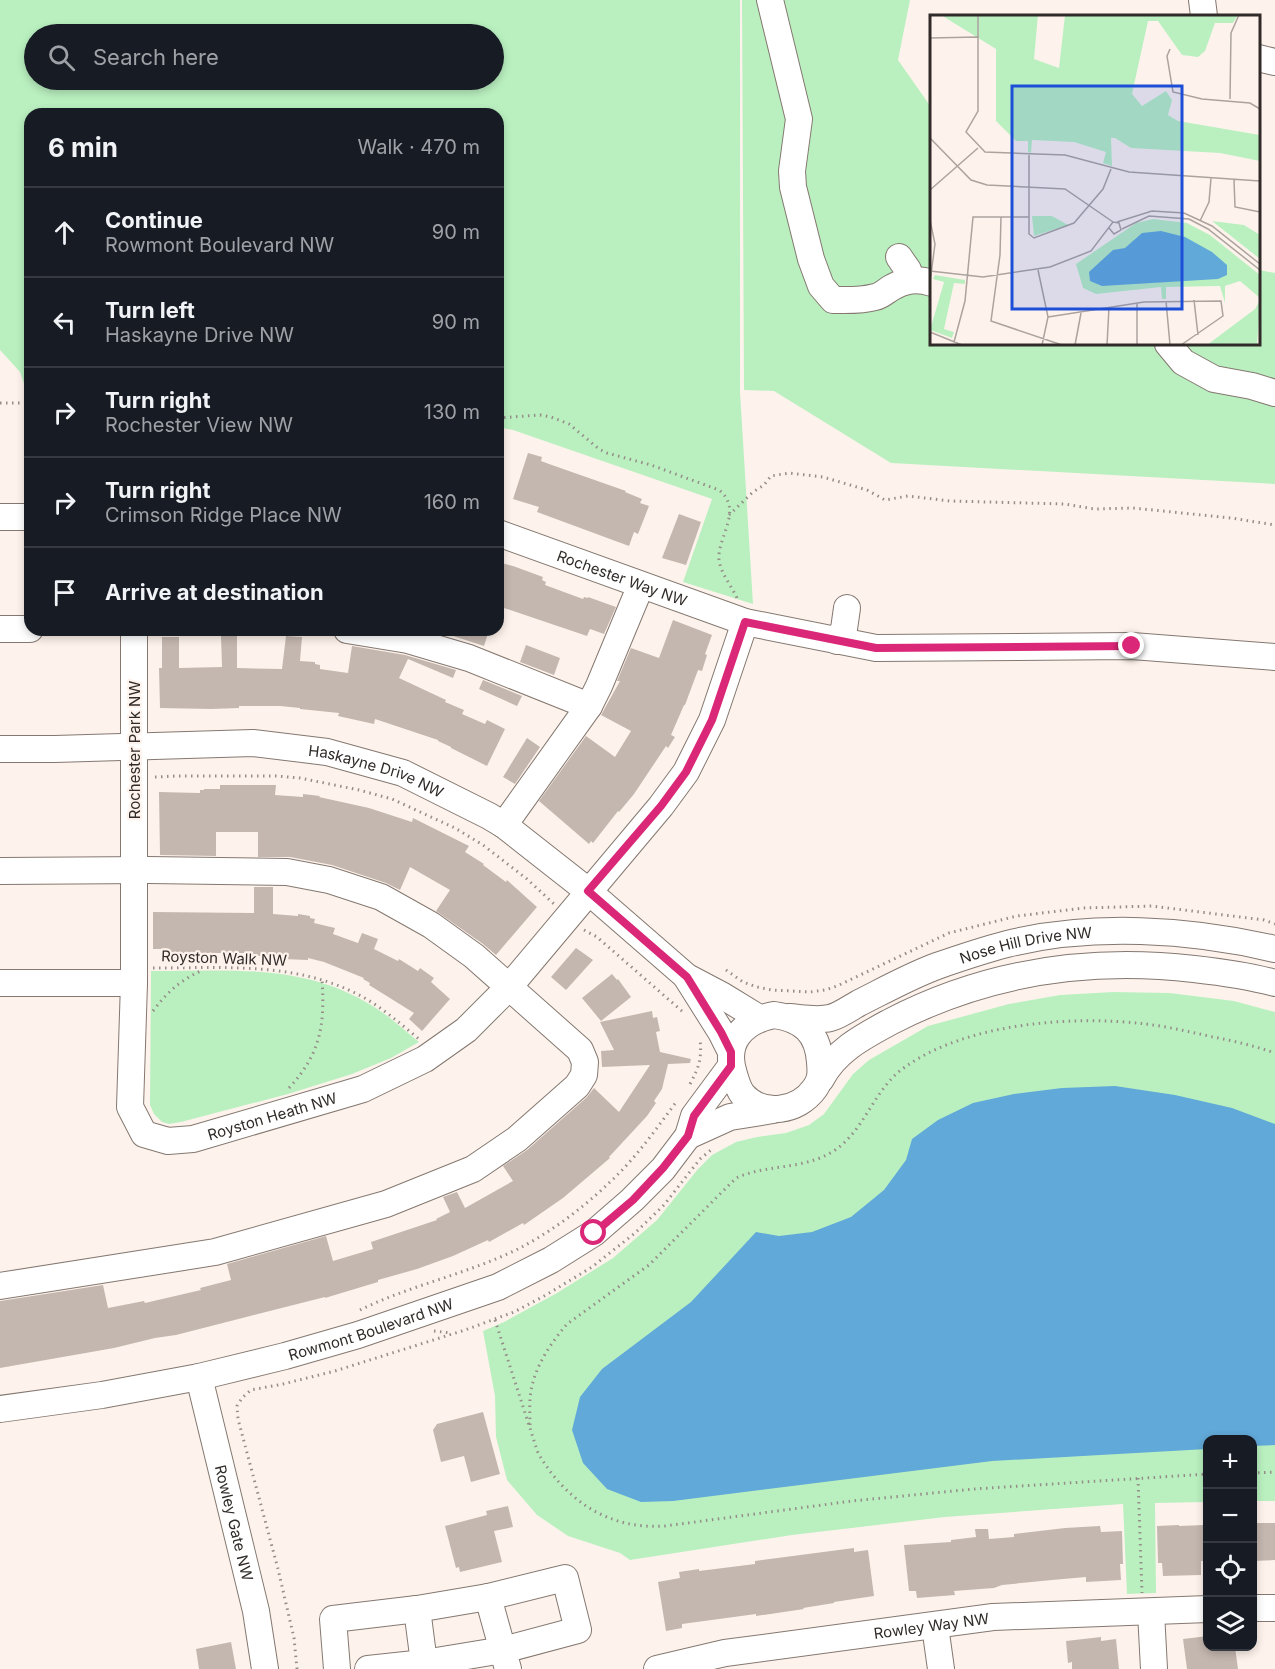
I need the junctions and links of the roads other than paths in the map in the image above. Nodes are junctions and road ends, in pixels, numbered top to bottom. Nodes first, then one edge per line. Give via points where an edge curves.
1 (770, 0) edge
2 (1202, 0) edge
3 (1204, 15) edge
4 (1260, 58) edge
5 (1275, 62) edge
6 (914, 273) edge
7 (1169, 345) edge
8 (1275, 393) edge
9 (0, 517) edge
10 (24, 517) edge
11 (504, 535) edge
12 (641, 585) junction
13 (847, 608) dead end
14 (742, 613) junction
15 (0, 629) edge
16 (24, 629) edge
17 (134, 636) edge
18 (384, 636) edge
19 (837, 641) junction
20 (1275, 657) edge
21 (589, 706) junction
22 (135, 747) junction
23 (0, 749) edge
24 (504, 825) junction
25 (134, 870) junction
26 (0, 871) edge
27 (588, 891) junction
28 (1275, 949) edge
29 (141, 976) junction
30 (687, 977) junction
31 (0, 983) edge
32 (1275, 983) edge
33 (509, 987) junction
34 (789, 1017) junction
35 (759, 1018) junction
36 (731, 1059) junction
37 (821, 1078) junction
38 (778, 1109) junction
39 (688, 1136) junction
40 (0, 1286) edge
41 (199, 1377) junction
42 (0, 1409) edge
43 (488, 1597) junction
44 (1257, 1608) edge
45 (1275, 1608) edge
46 (417, 1609) junction
47 (1203, 1610) edge
48 (1147, 1612) junction
49 (935, 1626) junction
50 (506, 1659) edge
51 (726, 1661) edge
52 (424, 1663) junction
53 (265, 1669) edge
54 (337, 1669) edge
55 (369, 1669) edge
56 (657, 1669) edge
57 (941, 1669) edge
58 (1154, 1669) edge

1 - 6 street via 799,119 793,187 821,286 833,300 877,297
2 - 3 street
4 - 5 street
7 - 8 street via 1183,362 1214,379
9 - 10 street
11 - 12 street, Rochester Way NW
12 - 14 street, Rochester Way NW
12 - 21 street
13 - 19 street via 844,629
14 - 19 street, Rochester Way NW
14 - 27 street, Royston Heath NW via 712,720 686,772
15 - 16 street
17 - 22 street, Rochester Park NW
18 - 21 street via 469,658
19 - 20 street, Rochester Way NW via 876,648 1132,646
21 - 24 street
22 - 23 street, Haskayne Drive NW
22 - 24 street, Haskayne Drive NW via 253,743 327,752 403,773
22 - 25 street, Rochester Park NW
24 - 27 street, Haskayne Drive NW
25 - 26 street
25 - 29 street, Royston Heath NW
25 - 33 street via 287,872 329,880 381,897 431,925
27 - 30 street, Haskayne Drive NW
27 - 33 street, Royston Heath NW
28 - 34 street, Nose Hill Drive NW via 1150,931 1050,936 1008,944 936,967 831,1018
29 - 31 street
29 - 33 street, Royston Heath NW via 130,1107 144,1134 168,1141 194,1139 363,1089 425,1059 466,1030
30 - 35 street, Haskayne Drive NW
30 - 36 street, Haskayne Drive NW via 721,1032
32 - 37 street, Nose Hill Drive NW via 1220,972 1141,965 1024,974 977,986 909,1012 848,1047
33 - 40 street via 580,1050 585,1062 584,1075 577,1086 517,1139 473,1169 386,1204 215,1252
34 - 35 street
34 - 37 street via 813,1035 819,1049
35 - 36 street via 736,1037
36 - 38 street via 745,1097 761,1107
36 - 39 street, Rowmont Boulevard NW via 694,1116
37 - 38 street via 802,1102
38 - 39 street, Rowmont Boulevard NW via 730,1117
39 - 41 street, Rowmont Boulevard NW via 633,1200 594,1233 498,1287 358,1335
41 - 42 street, Rowmont Boulevard NW
41 - 53 street, Rowley Gate NW via 256,1611
43 - 46 street
43 - 50 street
43 - 50 street via 565,1578 578,1630
44 - 45 street
46 - 52 street
46 - 54 street via 333,1619
47 - 48 street, Rowley Way NW
48 - 49 street, Rowley Way NW via 993,1617
48 - 58 street
49 - 51 street, Rowley Way NW
49 - 57 street
50 - 52 street
51 - 56 street, Rowley Way NW
52 - 55 street

